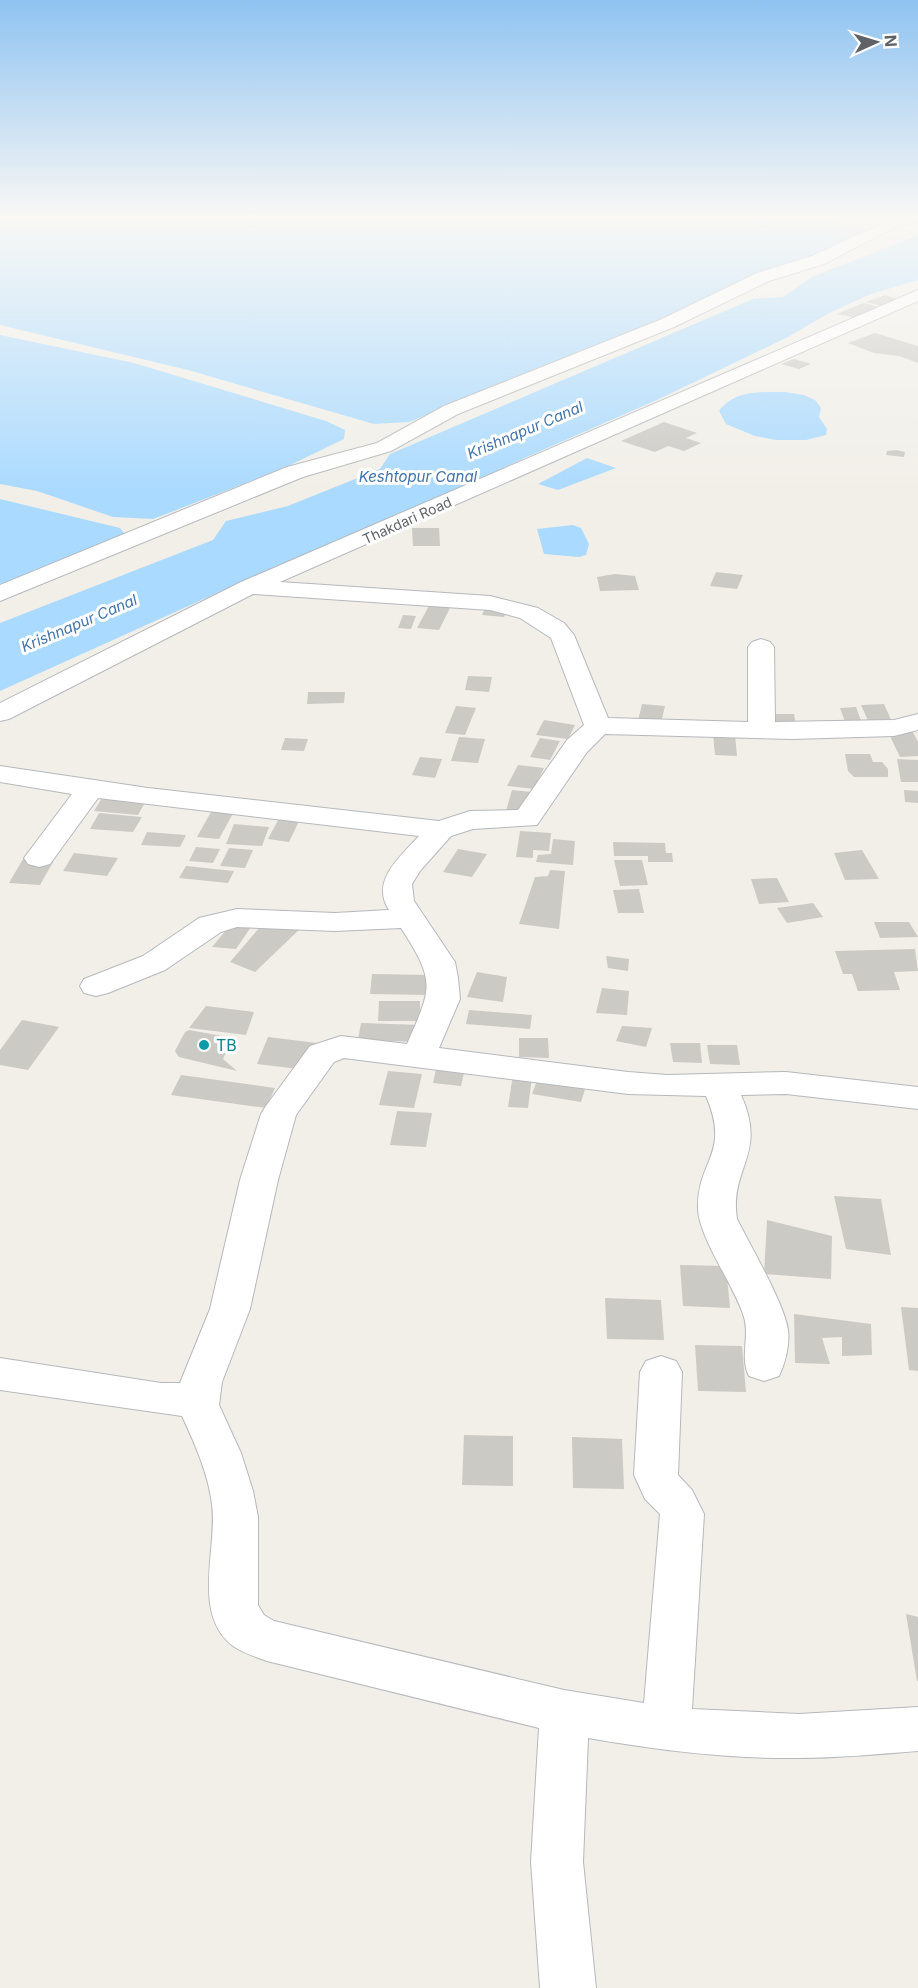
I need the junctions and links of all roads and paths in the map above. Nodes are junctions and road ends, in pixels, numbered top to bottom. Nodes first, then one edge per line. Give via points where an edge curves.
1 (699, 308) edge
2 (889, 308) edge
3 (249, 587) junction
4 (0, 594) edge
5 (761, 647) dead end
6 (0, 713) edge
7 (918, 722) edge
8 (598, 726) junction
9 (762, 731) junction
10 (0, 774) edge
11 (89, 790) junction
12 (441, 830) junction
13 (39, 858) dead end
14 (410, 918) junction
15 (96, 986) dead end
16 (419, 1056) junction
17 (718, 1084) junction
18 (918, 1098) edge
19 (764, 1365) dead end
20 (661, 1372) dead end
21 (0, 1374) edge
22 (198, 1404) junction
23 (564, 1712) junction
24 (666, 1729) junction
25 (918, 1729) edge
26 (568, 1988) edge

1 - 4 street via 451,410 384,447 295,472
2 - 3 street, Thakdari Road
3 - 6 street, Thakdari Road
3 - 8 street via 490,603 518,609 553,626 562,635
5 - 9 street
7 - 9 street via 894,728
8 - 9 street
8 - 12 street via 577,746 527,819 461,821
10 - 11 street
11 - 12 street
11 - 13 street
12 - 14 street via 397,884 399,901
14 - 15 street via 335,922 237,918 210,925 153,963
14 - 16 street via 439,962 442,978 443,999
16 - 17 street via 628,1083
16 - 22 street via 332,1049 322,1054 279,1114 259,1180 230,1310 201,1382
17 - 18 street via 786,1083
17 - 19 street via 731,1113 734,1142 716,1191 715,1207 763,1313 768,1331
20 - 24 street via 656,1475 682,1514
21 - 22 street
22 - 23 street via 229,1476 235,1508 233,1585 237,1617 247,1629 267,1640
23 - 24 street
23 - 26 street via 557,1862
24 - 25 street via 799,1736

